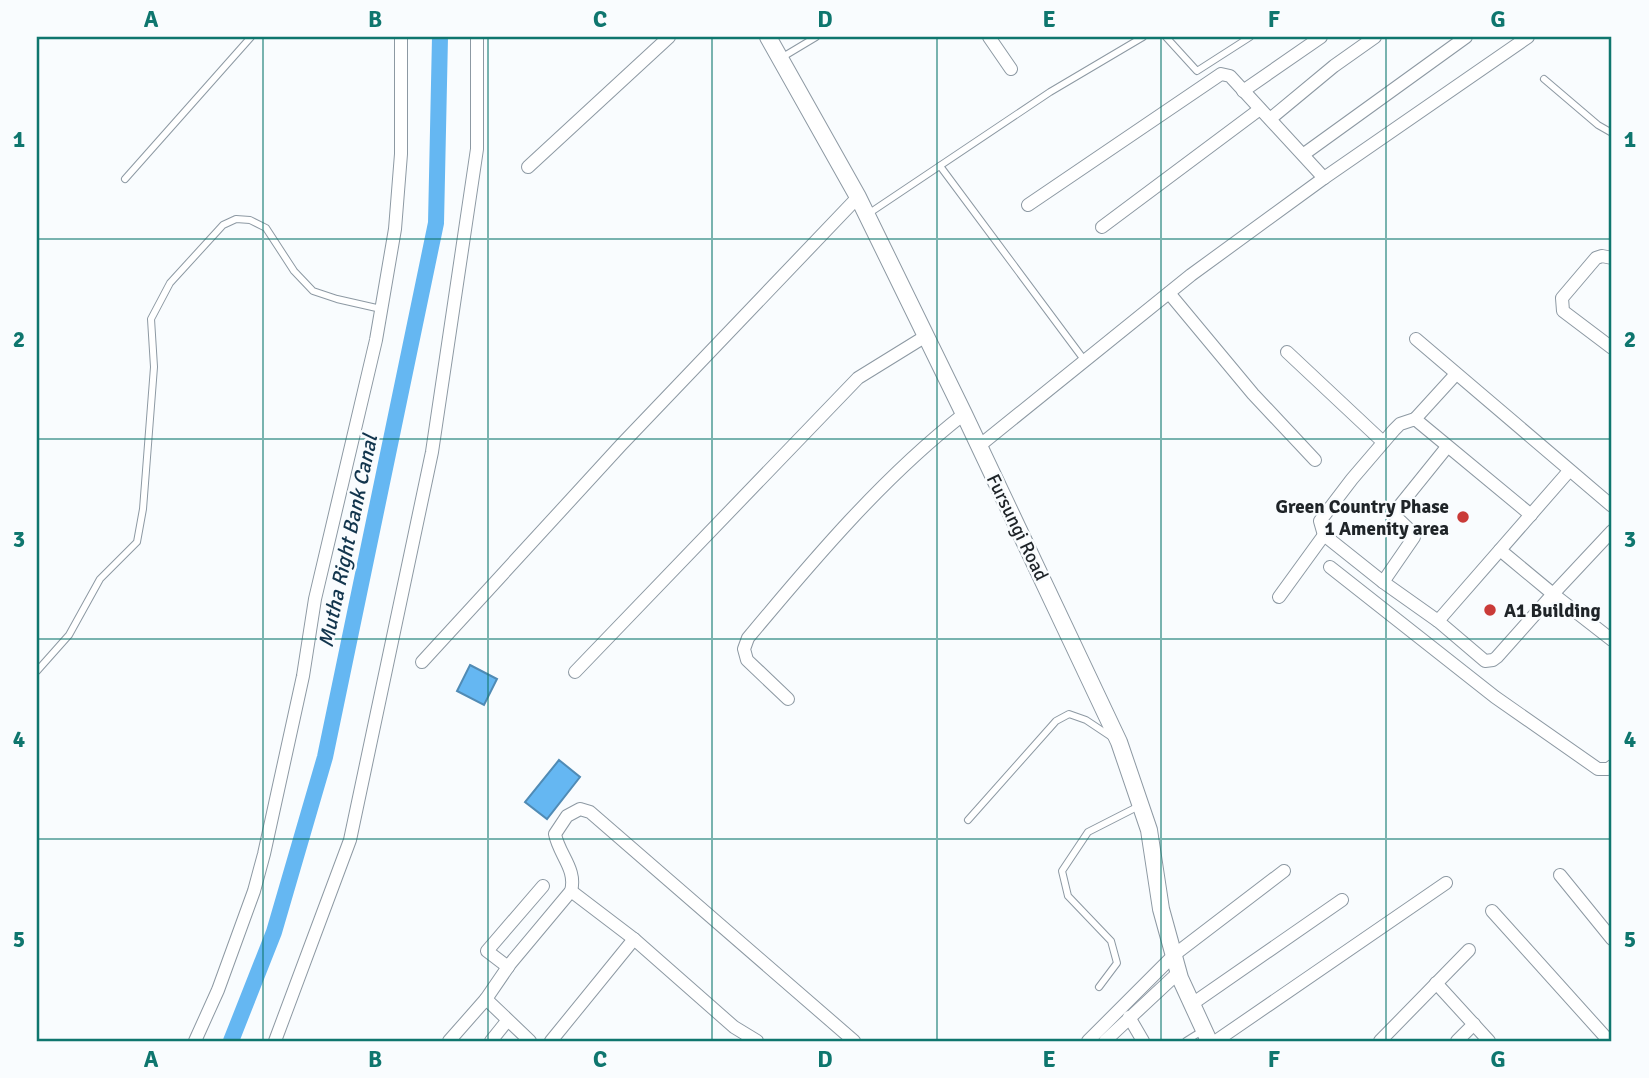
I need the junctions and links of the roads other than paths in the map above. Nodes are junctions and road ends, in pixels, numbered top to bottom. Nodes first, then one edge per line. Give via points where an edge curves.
1 (251, 37) edge
2 (401, 37) edge
3 (477, 37) edge
4 (669, 37) edge
5 (768, 37) edge
6 (816, 37) edge
7 (989, 37) edge
8 (1143, 37) edge
9 (1166, 37) edge
10 (1250, 37) edge
11 (1321, 37) edge
12 (1375, 37) edge
13 (1466, 37) edge
14 (1528, 37) edge
15 (781, 58) junction
16 (1011, 69) dead end
17 (1544, 79) dead end
18 (1244, 91) junction
19 (1261, 108) junction
20 (1270, 119) junction
21 (1612, 133) edge
22 (1304, 154) junction
23 (940, 166) junction
24 (528, 167) dead end
25 (1324, 177) junction
26 (125, 179) dead end
27 (858, 197) junction
28 (1027, 205) dead end
29 (867, 215) junction
30 (1102, 227) dead end
31 (1612, 258) edge
32 (1169, 293) junction
33 (381, 309) junction
34 (926, 336) junction
35 (1416, 339) dead end
36 (1612, 348) edge
37 (1287, 352) dead end
38 (1085, 361) junction
39 (1456, 374) junction
40 (964, 414) junction
41 (1415, 419) junction
42 (1383, 442) junction
43 (979, 446) junction
44 (1447, 447) junction
45 (1315, 460) dead end
46 (1569, 471) junction
47 (1612, 506) edge
48 (1531, 515) junction
49 (1612, 531) edge
50 (1324, 535) junction
51 (1500, 550) junction
52 (1330, 567) dead end
53 (1383, 582) junction
54 (1553, 594) junction
55 (1279, 597) dead end
56 (1438, 621) junction
57 (1612, 640) edge
58 (422, 662) dead end
59 (37, 671) edge
60 (575, 672) dead end
61 (788, 699) dead end
62 (1119, 742) junction
63 (1612, 766) edge
64 (1140, 805) junction
65 (968, 820) dead end
66 (1284, 871) dead end
67 (1560, 875) dead end
68 (1446, 883) dead end
69 (543, 886) dead end
70 (571, 891) junction
71 (1342, 900) dead end
72 (1492, 911) dead end
73 (634, 939) junction
74 (1612, 939) edge
75 (1469, 950) dead end
76 (1174, 956) junction
77 (508, 967) junction
78 (1179, 972) junction
79 (1436, 983) junction
80 (1099, 988) dead end
81 (486, 999) junction
82 (1192, 1004) junction
83 (1129, 1017) junction
84 (507, 1021) junction
85 (1474, 1024) junction
86 (1206, 1035) edge
87 (195, 1041) edge
88 (275, 1041) edge
89 (449, 1041) edge
90 (491, 1041) edge
91 (530, 1041) edge
92 (551, 1041) edge
93 (757, 1041) edge
94 (854, 1041) edge
95 (1088, 1041) edge
96 (1105, 1041) edge
97 (1143, 1041) edge
98 (1186, 1041) edge
99 (1216, 1041) edge
100 (1380, 1041) edge
101 (1457, 1041) edge
102 (1489, 1041) edge
103 (1609, 1041) edge

1 - 26 lane
2 - 33 street via 401,154 395,229
3 - 88 street via 477,149 432,452 350,840
4 - 24 street
5 - 15 street, Fursungi Road
6 - 15 lane
7 - 16 street
8 - 23 lane
9 - 10 lane via 1197,71
11 - 18 street
12 - 20 street
13 - 22 street
14 - 25 street
15 - 27 street, Fursungi Road
17 - 21 lane
18 - 19 street
18 - 28 street via 1230,76 1220,74
19 - 20 street
19 - 30 street
20 - 22 street
22 - 25 street
23 - 29 lane
23 - 38 lane
25 - 32 street
27 - 29 street, Fursungi Road
27 - 58 street
29 - 34 street, Fursungi Road
31 - 36 street via 1596,258 1561,305
32 - 38 street
32 - 45 street
33 - 59 lane via 313,290 294,271 266,228 236,219 223,225 170,283 151,319 154,367 137,542 100,579 69,635
33 - 87 street via 264,854 223,977
34 - 40 street, Fursungi Road
34 - 60 street via 858,378
35 - 39 street
37 - 42 street
38 - 43 street
39 - 41 street
39 - 46 street
40 - 43 street, Fursungi Road
40 - 61 street via 923,445 888,481 748,638 747,660
41 - 42 street via 1400,424
41 - 44 street
42 - 50 street via 1322,517
43 - 62 street, Fursungi Road
44 - 48 street
44 - 53 street via 1393,514 1414,537
46 - 47 street
46 - 48 street
48 - 51 street
49 - 54 street
50 - 53 street
50 - 55 street
51 - 54 street
51 - 56 street
52 - 63 street via 1495,697 1598,769
53 - 56 street
54 - 56 street via 1489,662
54 - 57 street
62 - 64 street, Fursungi Road
62 - 65 lane via 1069,714 1056,721
64 - 76 street, Fursungi Road
64 - 80 lane via 1088,832 1062,871 1068,896 1111,941 1117,963
66 - 76 street
67 - 74 street
68 - 99 street
69 - 77 street via 487,951
70 - 73 street
70 - 77 street
70 - 94 street via 574,881 555,834 568,816 580,809 590,812
71 - 82 street
72 - 103 street
73 - 92 street
73 - 93 street via 734,1027
75 - 79 street
76 - 78 street, Fursungi Road
76 - 95 street
77 - 81 street
78 - 82 street, Fursungi Road
78 - 83 street
79 - 85 street
79 - 100 street
81 - 84 street
81 - 89 street
82 - 86 street, Fursungi Road
83 - 96 street
83 - 97 street
84 - 90 street
84 - 91 street
85 - 101 street
85 - 102 street
86 - 98 lane

